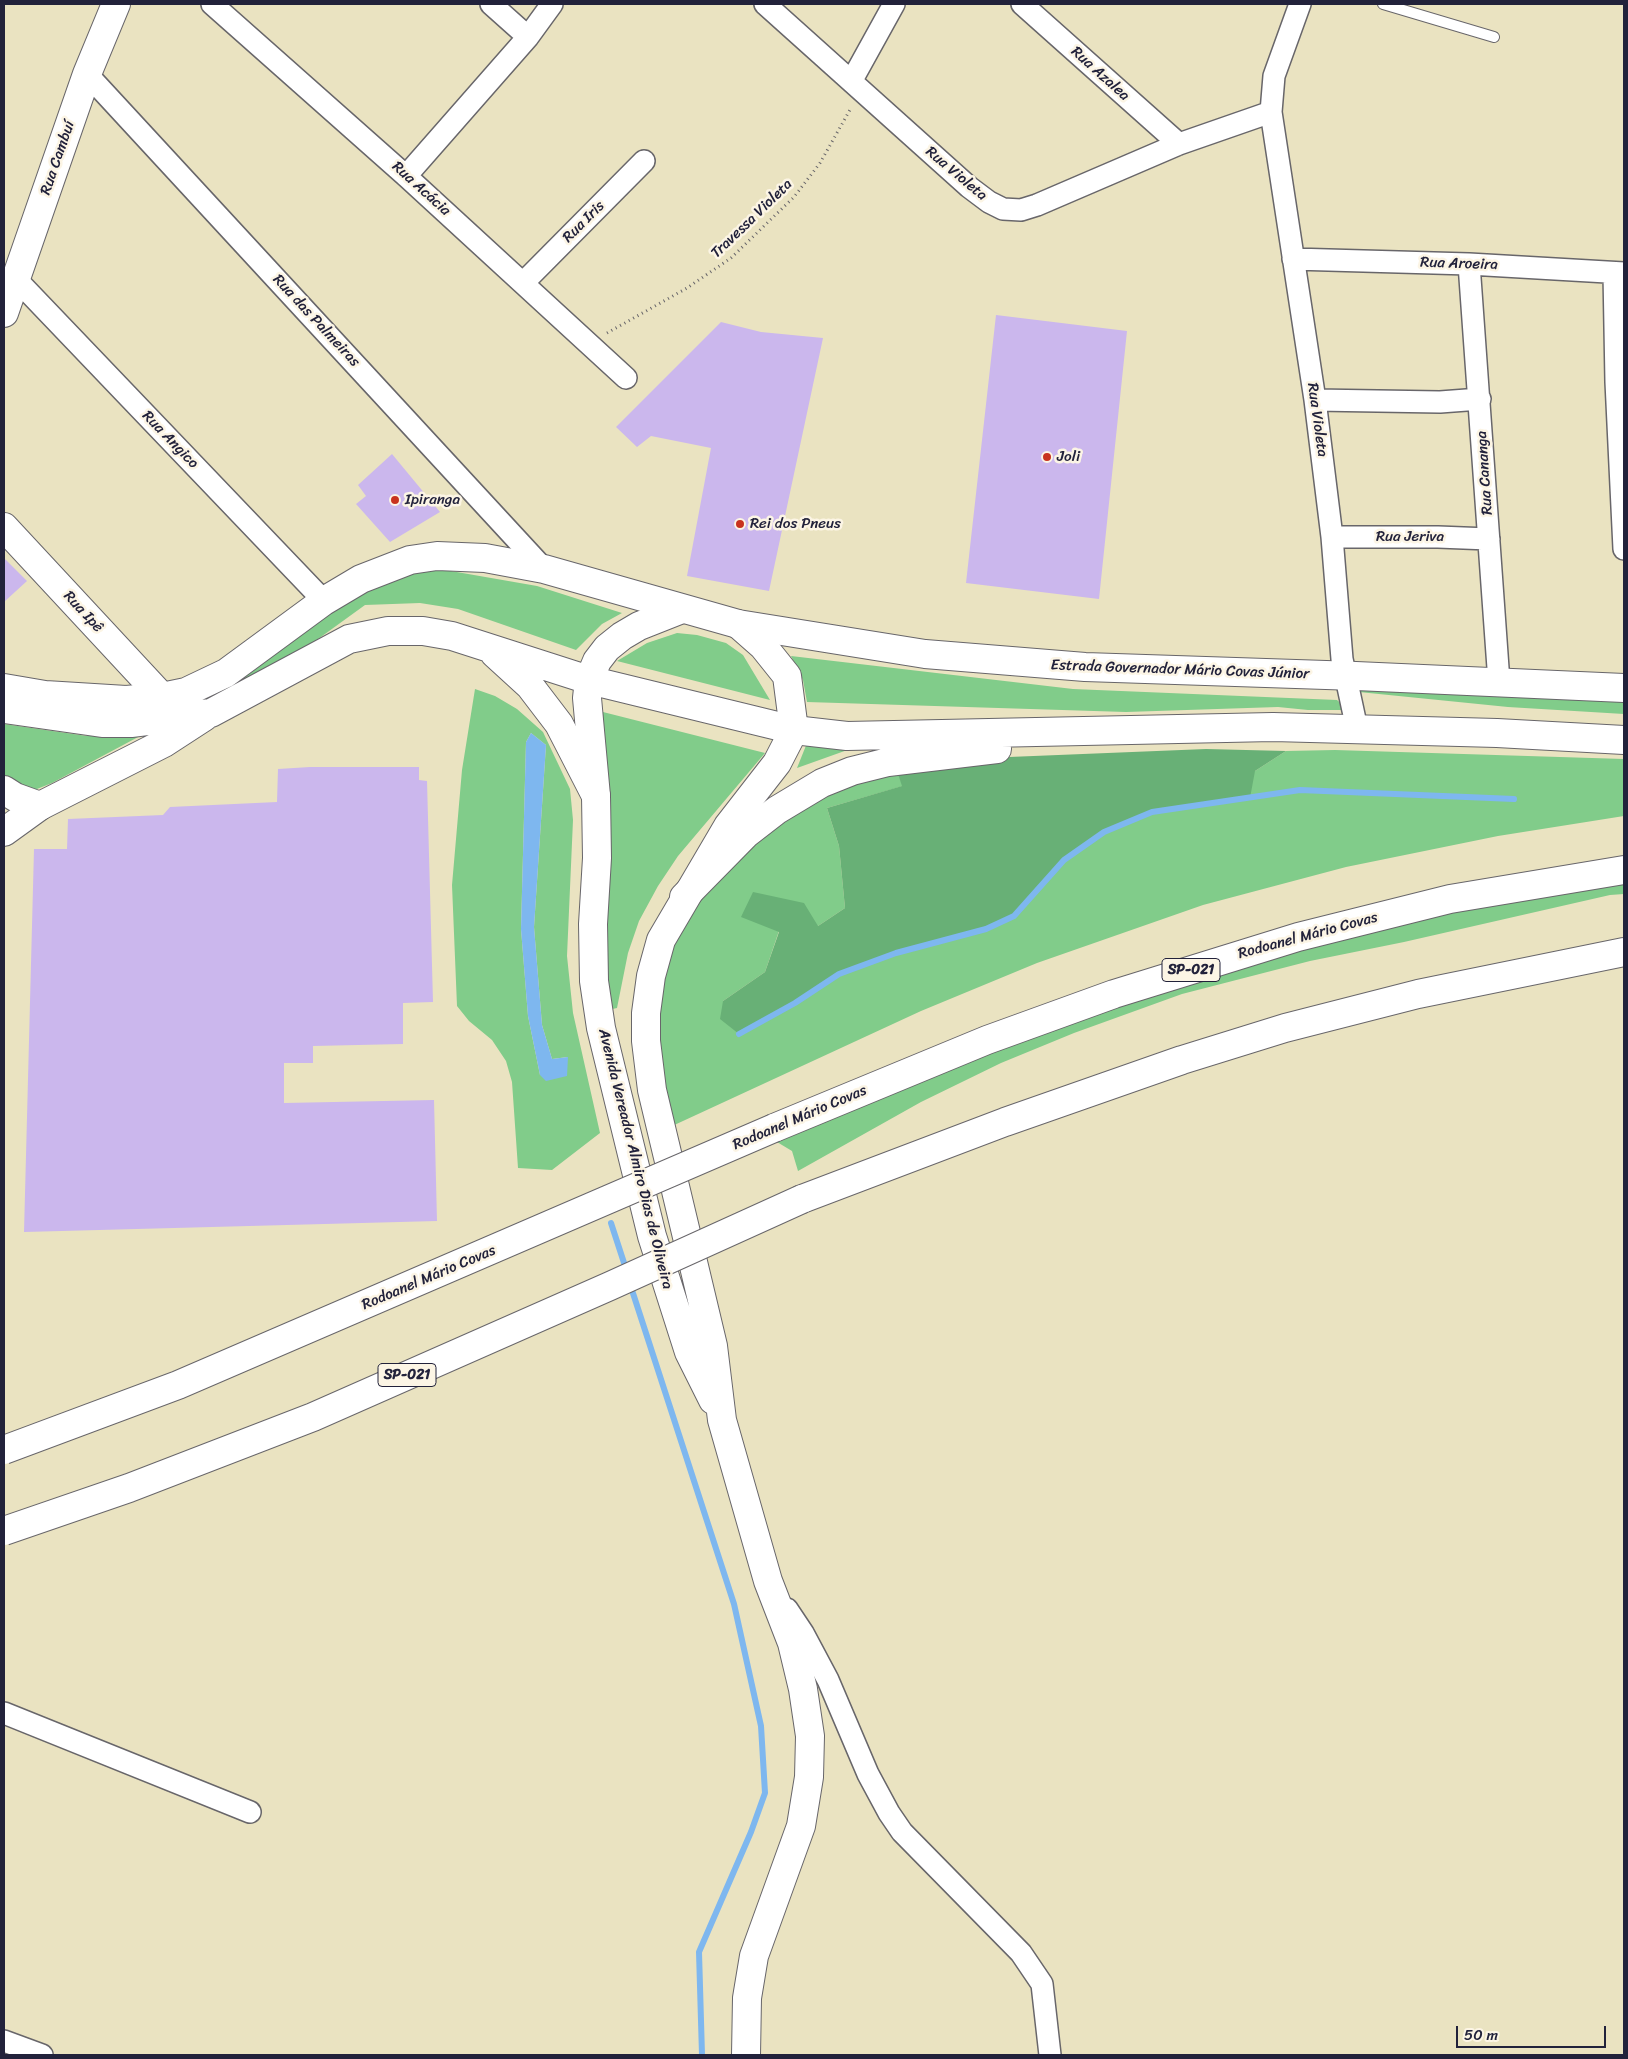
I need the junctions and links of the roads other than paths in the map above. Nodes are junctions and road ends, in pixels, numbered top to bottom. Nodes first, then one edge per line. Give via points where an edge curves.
1 (116, 4) edge
2 (212, 4) edge
3 (491, 4) edge
4 (552, 4) edge
5 (766, 4) edge
6 (894, 4) edge
7 (1022, 4) edge
8 (1383, 4) edge
9 (1294, 6) edge
10 (528, 37) junction
11 (1494, 37) dead end
12 (87, 74) junction
13 (852, 80) junction
14 (1271, 112) junction
15 (1179, 144) junction
16 (644, 161) dead end
17 (406, 176) junction
18 (1293, 259) junction
19 (1470, 264) junction
20 (1619, 273) edge
21 (16, 278) junction
22 (523, 283) junction
23 (4, 313) edge
24 (626, 378) dead end
25 (1480, 399) junction
26 (1315, 400) junction
27 (1621, 414) edge
28 (4, 527) edge
29 (1332, 537) junction
30 (1489, 539) junction
31 (1624, 544) edge
32 (1624, 549) edge
33 (544, 568) junction
34 (324, 601) junction
35 (682, 609) junction
36 (738, 624) junction
37 (489, 648) junction
38 (1346, 676) junction
39 (589, 680) junction
40 (1499, 682) junction
41 (4, 688) edge
42 (1624, 688) edge
43 (162, 697) junction
44 (4, 709) edge
45 (210, 713) junction
46 (1357, 729) junction
47 (794, 730) junction
48 (1099, 730) junction
49 (1624, 740) edge
50 (4, 790) edge
51 (596, 796) junction
52 (40, 806) junction
53 (4, 832) edge
54 (1624, 870) edge
55 (684, 897) junction
56 (1624, 952) edge
57 (722, 1420) junction
58 (4, 1450) edge
59 (4, 1531) edge
60 (768, 1581) junction
61 (4, 1713) edge
62 (250, 1812) dead end
63 (4, 2041) edge
64 (42, 2055) edge
65 (746, 2055) edge
66 (1050, 2055) edge

1 - 12 main road, Rua Cambuí
2 - 17 street, Rua Acácia
3 - 10 street
4 - 10 street
5 - 13 street, Rua Violeta
6 - 13 street
7 - 15 street, Rua Azalea
8 - 11 lane
9 - 14 street, Rua Violeta via 1274,76
10 - 17 street
12 - 21 main road, Rua Cambuí
12 - 33 street, Rua das Palmeiras
13 - 15 street, Rua Violeta via 969,187 1003,209 1021,210 1038,205
14 - 15 street, Rua Violeta
14 - 18 street, Rua Violeta
16 - 22 street, Rua Iris
17 - 22 street, Rua Acácia
18 - 19 street, Rua Aroeira
18 - 26 street, Rua Violeta
19 - 20 street, Rua Aroeira
19 - 25 street, Rua Cananga
20 - 27 street via 1616,382
21 - 23 main road, Rua Cambuí
21 - 34 street, Rua Angico
22 - 24 street, Rua Acácia
25 - 26 street via 1440,402
25 - 30 street, Rua Cananga
26 - 29 street, Rua Violeta
27 - 31 street
28 - 43 main road, Rua Ipê
29 - 30 street, Rua Jeriva
29 - 38 street, Rua Violeta
30 - 40 street, Rua Cananga
31 - 32 street
33 - 34 main road, Estrada Governador Mário Covas Júnior via 485,558 437,556 410,560 361,579
33 - 35 main road, Estrada Governador Mário Covas Júnior
34 - 43 main road, Estrada Governador Mário Covas Júnior via 226,673 203,686
35 - 36 main road, Estrada Governador Mário Covas Júnior
35 - 39 main road, Avenida Vereador Almiro Dias de Oliveira via 622,636 597,660
36 - 38 main road, Estrada Governador Mário Covas Júnior via 925,654 1027,664
36 - 47 main road, Avenida Vereador Almiro Dias de Oliveira via 763,646 787,676
37 - 39 main road
37 - 45 main road via 423,631 388,631 349,639
37 - 51 main road via 530,686 551,711
38 - 40 main road, Estrada Governador Mário Covas Júnior
38 - 46 street, Rua Violeta
39 - 47 main road
39 - 51 main road, Avenida Vereador Almiro Dias de Oliveira via 586,698
40 - 42 main road, Estrada Governador Mário Covas Júnior
41 - 43 main road, Estrada Governador Mário Covas Júnior via 88,699
44 - 45 main road via 102,724
45 - 52 main road via 164,743
46 - 48 main road
46 - 49 main road
47 - 48 main road via 847,736
47 - 55 main road, Avenida Vereador Almiro Dias de Oliveira via 785,752 728,826
48 - 55 main road via 992,750 888,762 822,782 746,834
50 - 52 main road
51 - 57 main road, Avenida Vereador Almiro Dias de Oliveira via 594,971 601,1028 655,1245 689,1352
52 - 53 main road
54 - 58 main road, Rodoanel Mário Covas / SP-021, bridge via 1450,898 1298,937 1114,994 987,1040 774,1128 178,1385
55 - 57 main road, Avenida Vereador Almiro Dias de Oliveira via 658,949 646,1013 646,1041 652,1090 712,1346
56 - 59 main road, SP-021, bridge via 1418,994 1285,1028 1014,1119 802,1199 313,1416 129,1488
57 - 60 main road, Avenida Vereador Almiro Dias de Oliveira
60 - 65 main road, Avenida Vereador Almiro Dias de Oliveira via 792,1643 803,1689 810,1736 809,1777 801,1826 754,1956 747,1998
60 - 66 street via 803,1633 828,1680 868,1774 889,1813 902,1832 1020,1953 1042,1984
61 - 62 street
63 - 64 street

